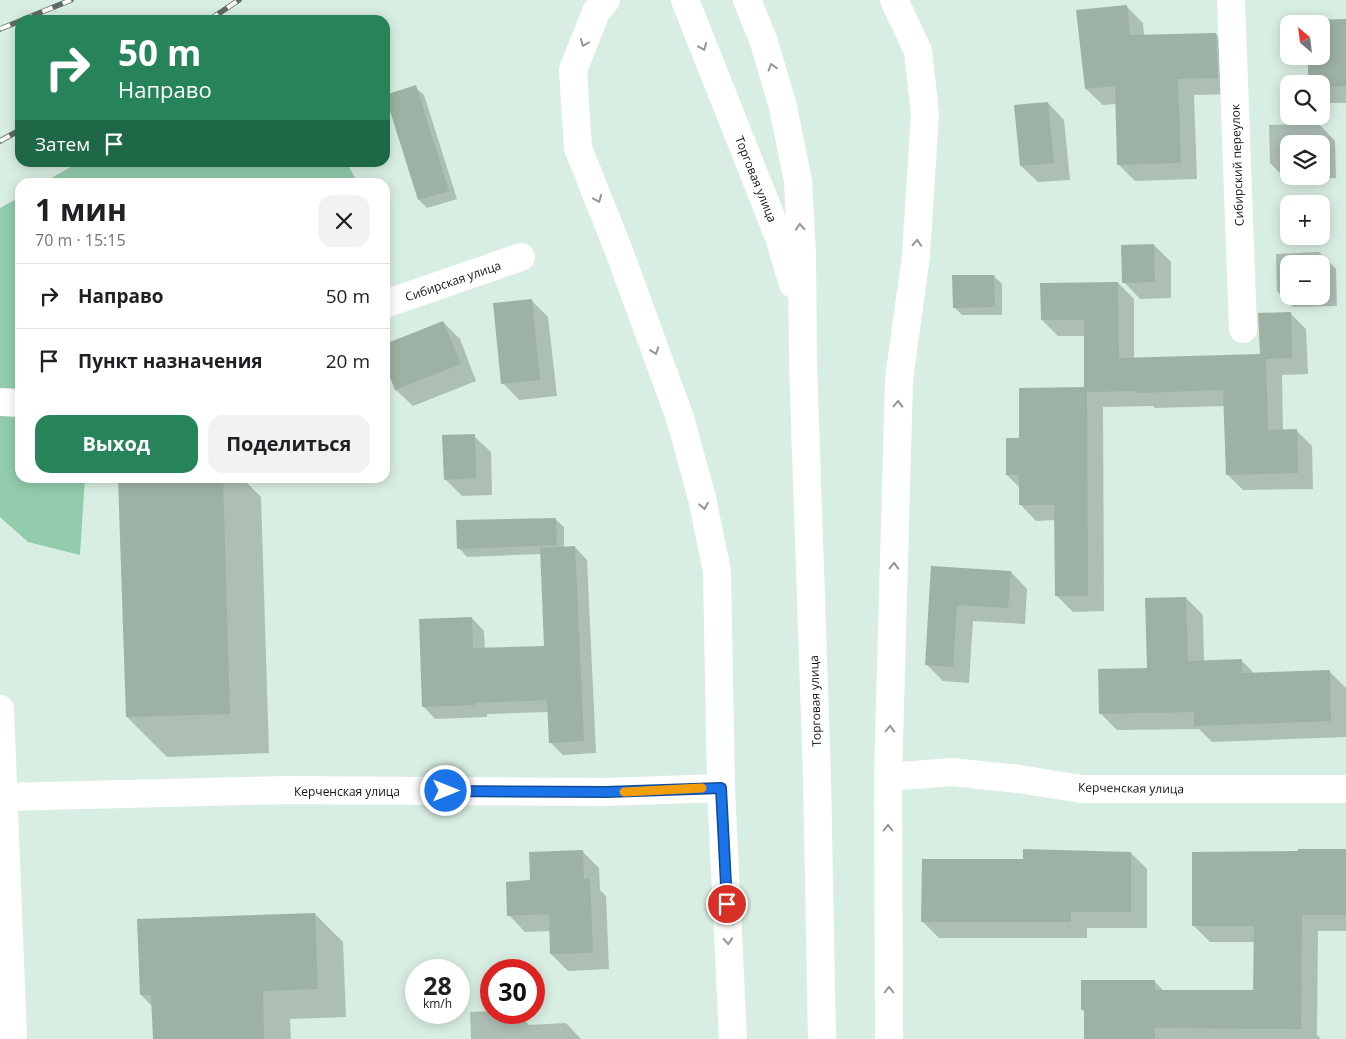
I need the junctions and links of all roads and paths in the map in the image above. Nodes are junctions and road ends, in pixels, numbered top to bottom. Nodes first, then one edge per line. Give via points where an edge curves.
1 (606, 0) edge
2 (747, 0) edge
3 (894, 0) edge
4 (1231, 0) edge
5 (685, 1) edge
6 (521, 258) dead end
7 (390, 302) edge
8 (1242, 329) dead end
9 (803, 363) junction
10 (0, 402) edge
11 (15, 403) edge
12 (0, 709) edge
13 (888, 777) junction
14 (721, 788) junction
15 (1346, 789) edge
16 (3, 797) junction
17 (13, 1039) edge
18 (733, 1039) edge
19 (822, 1039) edge
20 (889, 1039) edge

1 -> 14 street via 596,12 573,70 578,148 680,418 702,498 717,571
9 -> 2 street, Торговая улица via 798,181 784,107
13 -> 3 street via 899,379 916,256 925,114 918,51
4 - 8 street, Сибирский переулок
5 -> 9 street, Торговая улица via 779,237 794,290
6 - 7 street, Сибирская улица
9 - 19 street, Торговая улица via 817,767
10 - 11 street
12 - 16 street
13 - 15 street, Керченская улица via 952,772 1081,789
20 -> 13 street
14 - 16 street, Керченская улица via 606,792 276,790
14 -> 18 street
16 - 17 street

